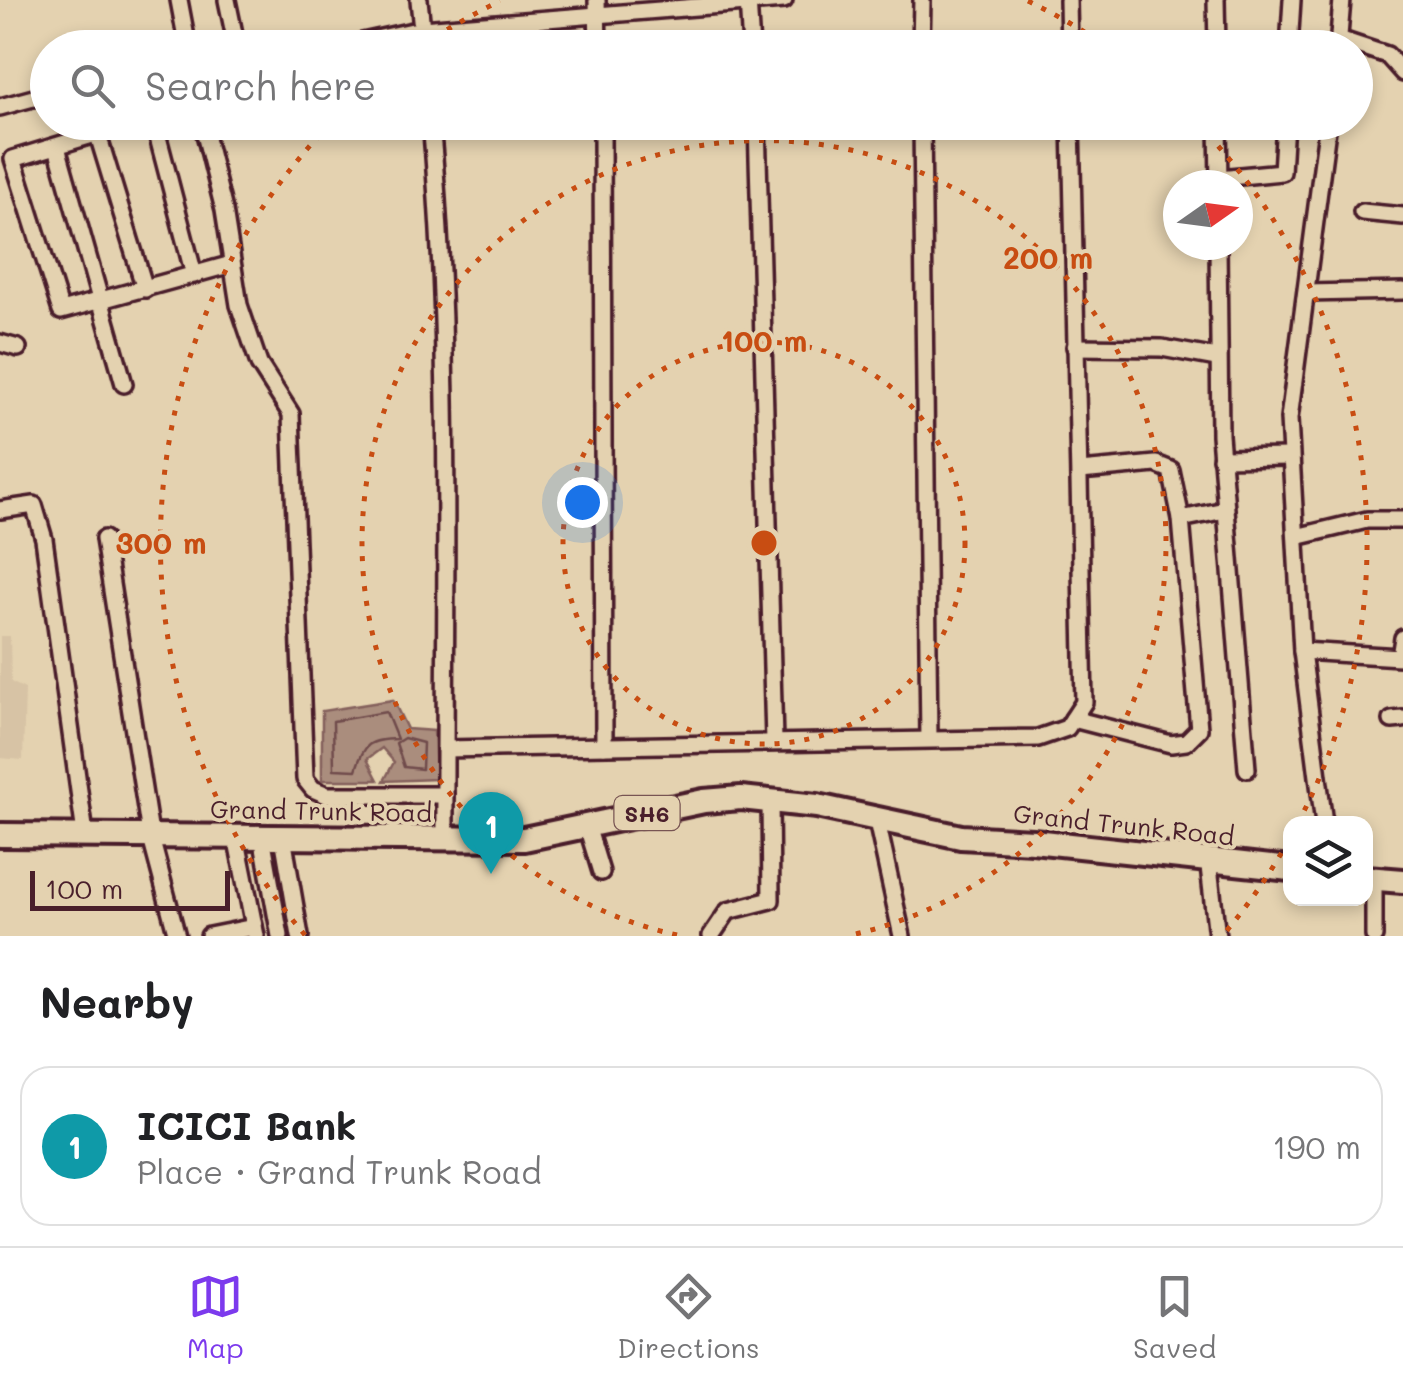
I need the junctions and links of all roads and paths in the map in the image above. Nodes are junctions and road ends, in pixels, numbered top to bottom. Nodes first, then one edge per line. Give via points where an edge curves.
1 (180, 0) edge
2 (226, 0) edge
3 (419, 0) edge
4 (784, 0) edge
5 (922, 0) edge
6 (1068, 0) edge
7 (1216, 0) edge
8 (1292, 0) edge
9 (1342, 0) edge
10 (748, 2) edge
11 (598, 8) edge
12 (422, 29) junction
13 (185, 30) edge
14 (233, 30) edge
15 (417, 30) edge
16 (750, 30) edge
17 (921, 30) edge
18 (1069, 30) edge
19 (1217, 30) edge
20 (1290, 30) edge
21 (1339, 30) edge
22 (1373, 53) edge
23 (1403, 73) edge
24 (30, 99) edge
25 (0, 107) edge
26 (81, 140) edge
27 (100, 140) edge
28 (159, 140) edge
29 (206, 140) edge
30 (432, 140) edge
31 (602, 140) edge
32 (757, 140) edge
33 (922, 140) edge
34 (1071, 140) edge
35 (1218, 140) edge
36 (1284, 140) edge
37 (1326, 140) edge
38 (57, 147) junction
39 (1218, 170) edge
40 (1253, 177) edge
41 (1362, 212) dead end
42 (1403, 216) edge
43 (1218, 260) edge
44 (232, 264) junction
45 (194, 275) junction
46 (145, 289) junction
47 (1403, 291) edge
48 (1306, 293) junction
49 (98, 302) junction
50 (0, 342) edge
51 (1075, 347) junction
52 (18, 348) dead end
53 (1217, 358) junction
54 (124, 384) dead end
55 (1290, 457) junction
56 (1221, 458) junction
57 (1080, 471) junction
58 (0, 510) edge
59 (1225, 510) junction
60 (1181, 519) junction
61 (1403, 520) edge
62 (1296, 537) junction
63 (104, 539) dead end
64 (1403, 638) edge
65 (1302, 651) junction
66 (1073, 719) junction
67 (774, 740) junction
68 (929, 740) junction
69 (604, 746) junction
70 (445, 750) junction
71 (1247, 768) dead end
72 (445, 795) junction
73 (770, 799) junction
74 (1323, 816) edge
75 (877, 821) junction
76 (587, 826) junction
77 (85, 834) junction
78 (150, 834) junction
79 (0, 835) edge
80 (236, 836) junction
81 (273, 837) junction
82 (446, 840) junction
83 (1208, 858) junction
84 (1283, 868) edge
85 (601, 872) dead end
86 (1373, 878) edge
87 (1403, 880) edge
88 (1372, 906) edge
89 (255, 932) edge
90 (177, 936) edge
91 (209, 936) edge
92 (280, 936) edge
93 (300, 936) edge
94 (711, 936) edge
95 (902, 936) edge
96 (1217, 936) edge
97 (1374, 936) edge

1 - 13 street
2 - 14 street
3 - 12 street
4 - 10 street
5 - 17 street
6 - 18 street
7 - 19 street
8 - 20 street
9 - 21 street
10 - 11 street
10 - 16 street
11 - 12 street
12 - 15 street
22 - 23 street via 1387,56
24 - 25 street
26 - 38 street
27 - 46 street
28 - 45 street
29 - 44 street
30 - 70 street via 448,557
31 - 69 street
32 - 67 street
33 - 68 street
34 - 51 street
35 - 39 street
36 - 40 street via 1282,172
37 - 48 street
38 - 49 street
38 - 49 street via 12,159 61,312
41 - 42 street
43 - 53 street
44 - 45 street
44 - 72 street via 259,364 291,414 305,779 327,795
45 - 46 street
46 - 49 street
47 - 48 street
48 - 55 street
49 - 54 street
50 - 52 street
51 - 53 street via 1162,348
51 - 57 street
53 - 56 street
55 - 56 street
55 - 62 street
56 - 59 street
57 - 60 street via 1156,464 1170,470
57 - 66 street via 1084,702
58 - 77 street via 34,505 44,539
59 - 60 street
59 - 71 street
60 - 66 street via 1199,730 1171,744
61 - 62 street via 1367,520
62 - 65 street
63 - 78 street
64 - 65 street via 1400,657
65 - 74 street
66 - 68 street via 1067,728 1038,738
67 - 68 street
67 - 69 street
69 - 70 street
70 - 72 street
72 - 82 street
73 - 75 main road, Grand Trunk Road / SH6
73 - 76 main road, Grand Trunk Road / SH6 via 704,801
73 - 94 street via 771,900 728,911
75 - 83 main road, Grand Trunk Road / SH6 via 961,838
75 - 95 street
76 - 82 main road, Grand Trunk Road / SH6 via 524,839
76 - 85 street
77 - 78 main road, Grand Trunk Road / SH6
77 - 79 main road, Grand Trunk Road / SH6
78 - 80 main road, Grand Trunk Road / SH6
78 - 90 street
80 - 81 main road, Grand Trunk Road / SH6
80 - 89 street
81 - 82 main road, Grand Trunk Road / SH6
81 - 92 street
81 - 93 street
83 - 84 main road, Grand Trunk Road / SH6
83 - 96 street
86 - 87 main road
88 - 97 street
89 - 91 street

